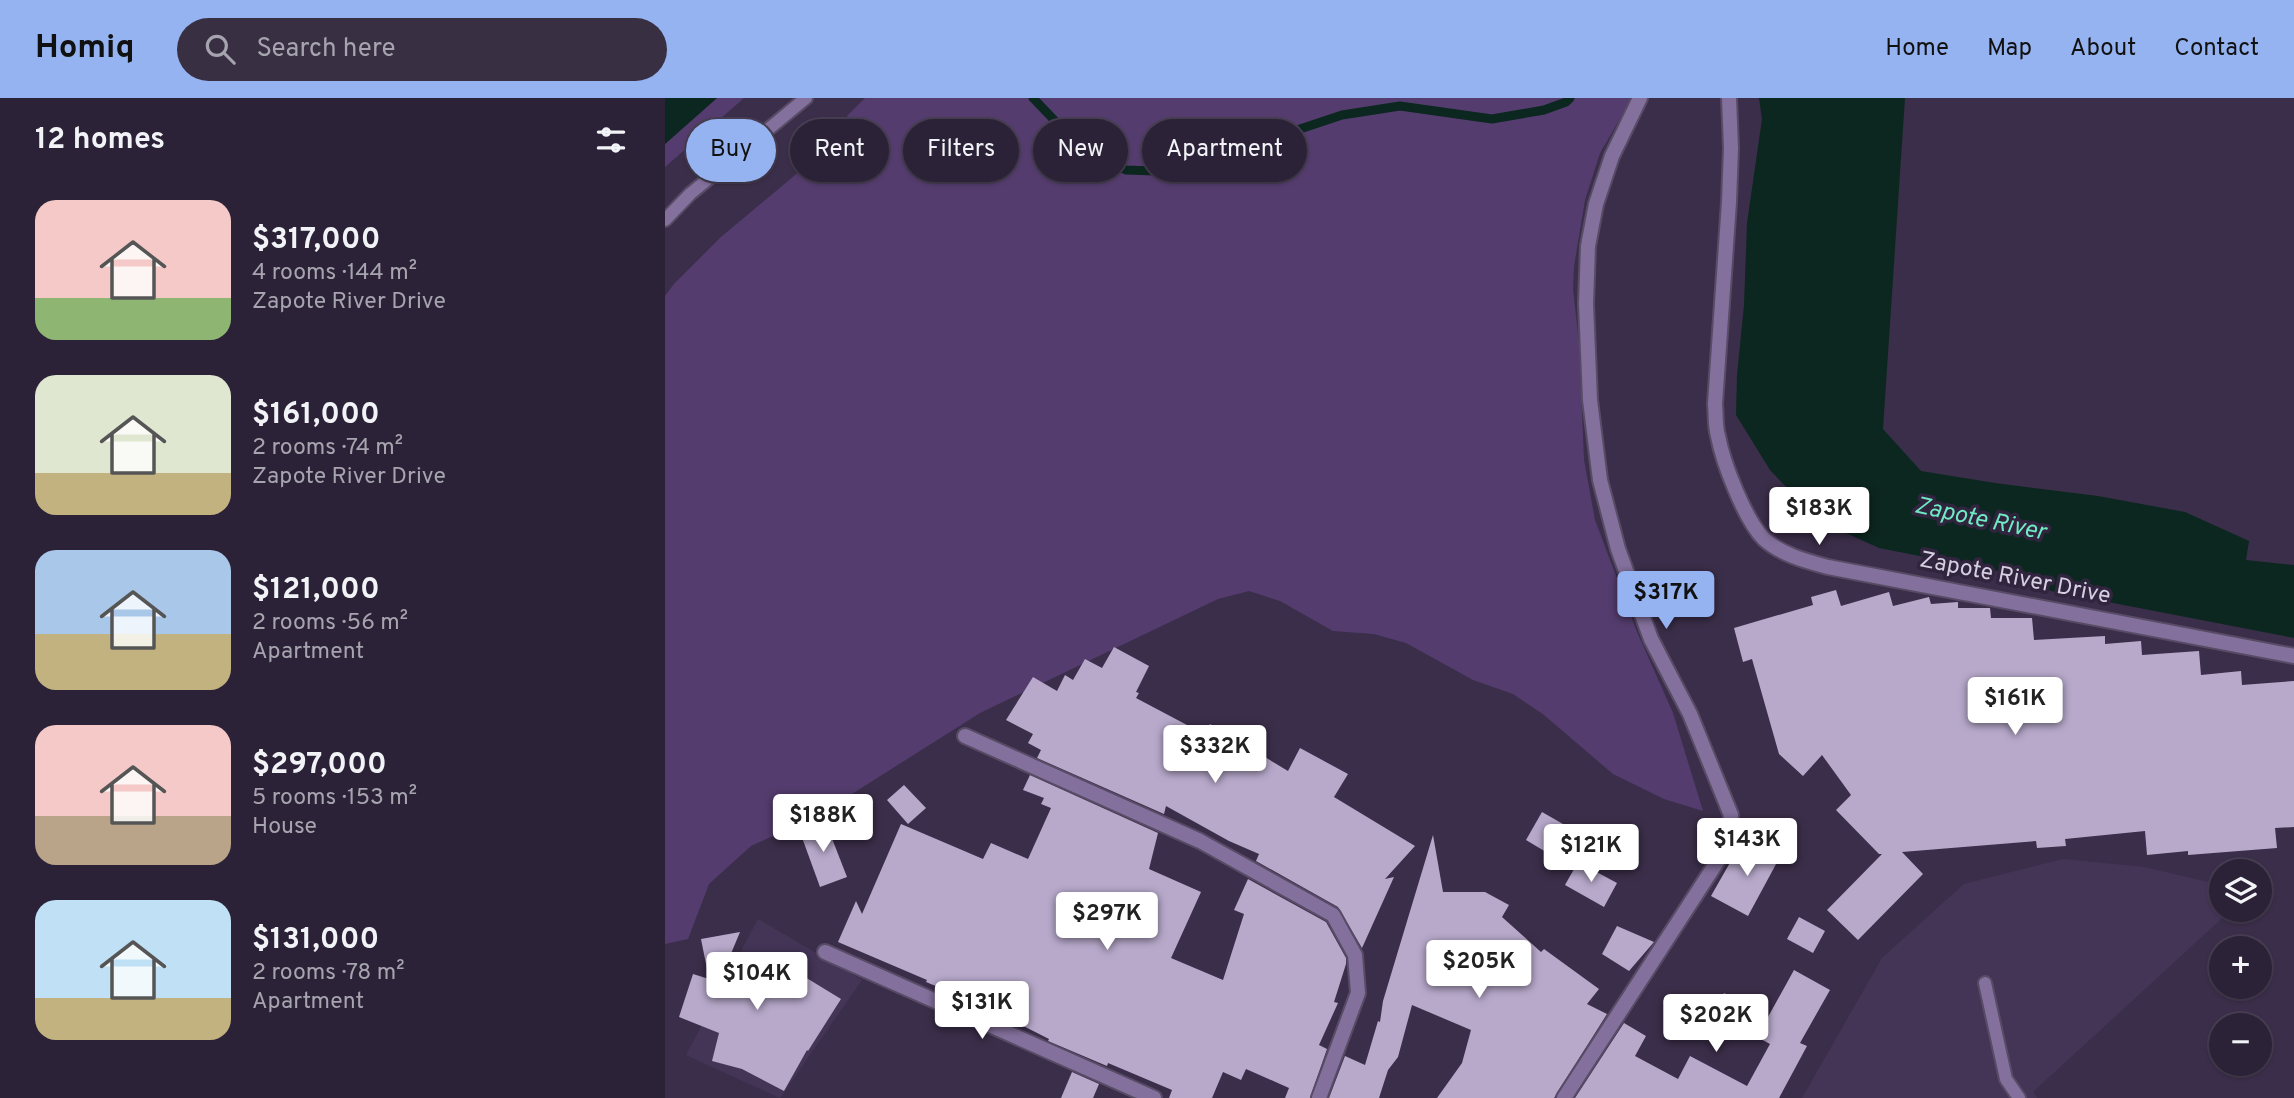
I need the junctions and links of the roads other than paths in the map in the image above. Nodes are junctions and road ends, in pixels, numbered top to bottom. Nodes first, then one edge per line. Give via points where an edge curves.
1 (806, 98) edge
2 (1640, 98) edge
3 (1729, 98) edge
4 (665, 220) edge
5 (2294, 656) edge
6 (965, 736) dead end
7 (825, 952) dead end
8 (1985, 983) dead end
9 (1154, 1098) edge
10 (1319, 1098) edge
11 (1564, 1098) edge
12 (2019, 1098) edge

1 - 4 lane
2 - 11 street via 1612,156 1588,246 1590,400 1601,480 1618,549 1651,639 1691,715 1731,815 1728,845
3 - 5 street, Zapote River Drive via 1730,189 1716,379 1717,433 1743,505 1764,539 1781,551 1828,567
6 - 10 street via 1200,841 1333,915 1355,954 1358,993
7 - 9 street
8 - 12 lane via 2006,1079

